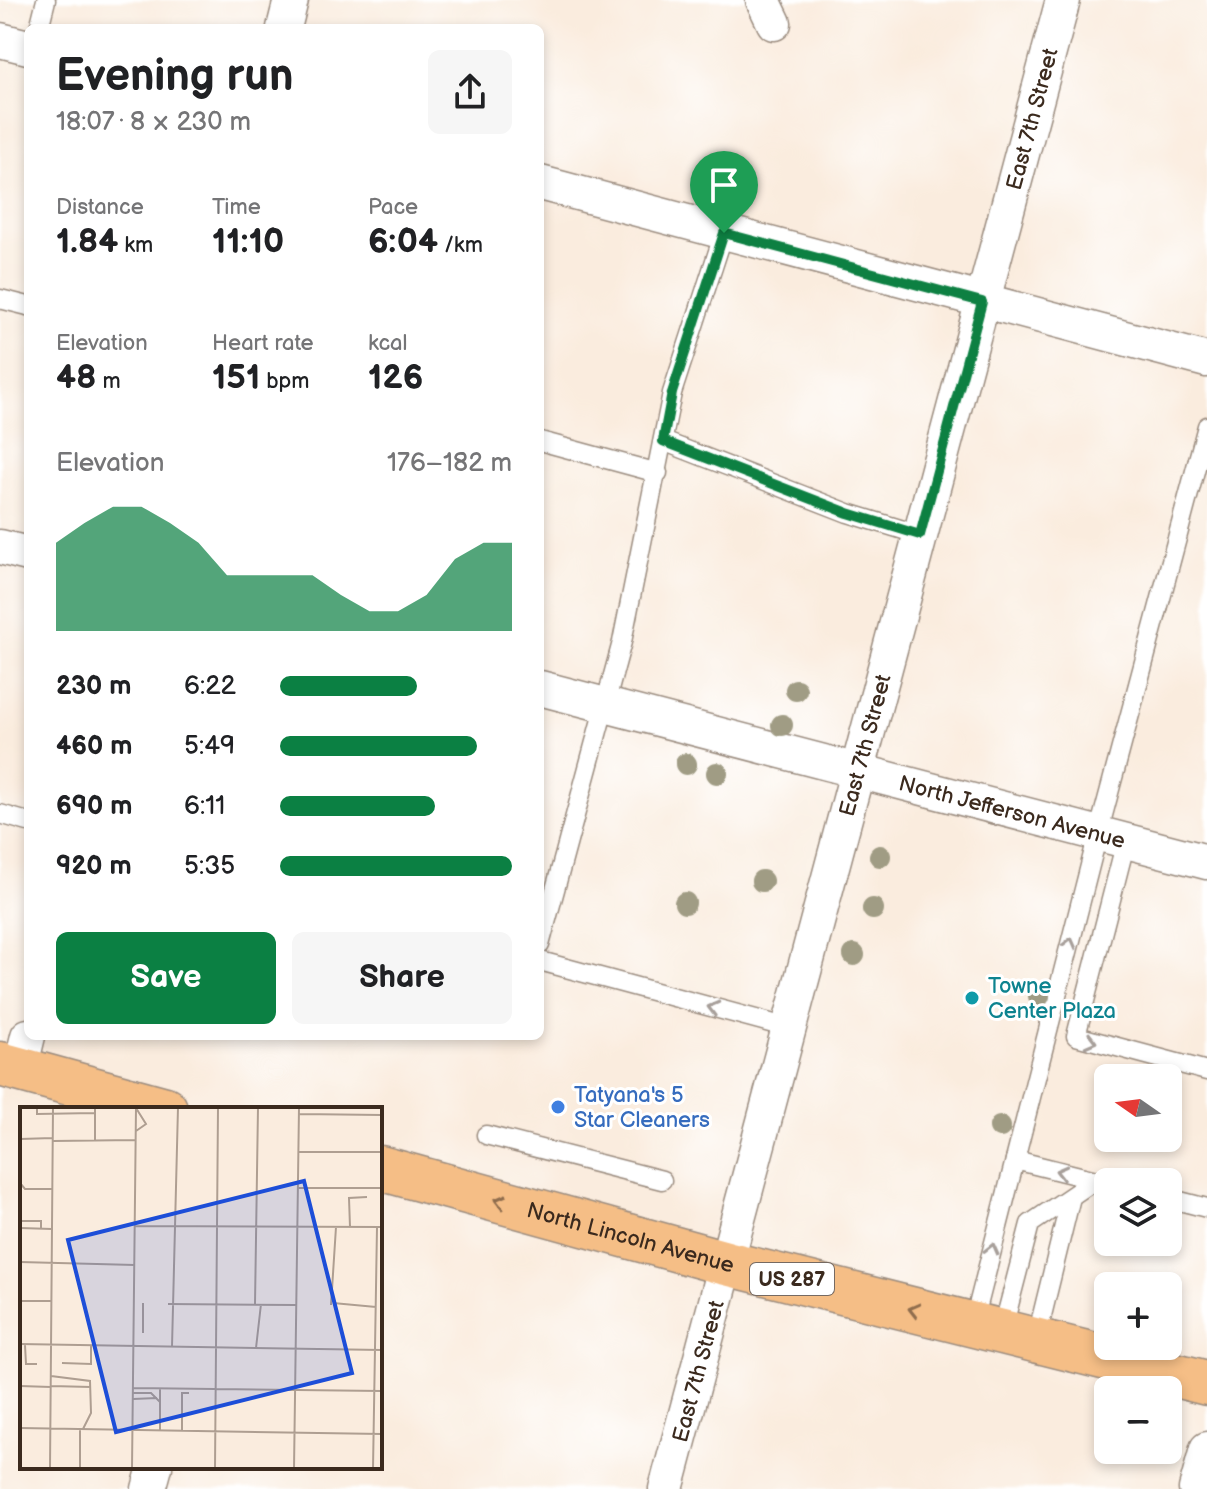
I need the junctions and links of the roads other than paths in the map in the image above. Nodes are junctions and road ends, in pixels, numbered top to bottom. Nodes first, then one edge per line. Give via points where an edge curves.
1 (46, 0) edge
2 (291, 0) edge
3 (1063, 0) edge
4 (40, 24) edge
5 (285, 24) edge
6 (0, 40) edge
7 (24, 46) edge
8 (544, 184) edge
9 (724, 233) junction
10 (0, 299) edge
11 (982, 302) junction
12 (24, 305) edge
13 (1207, 360) edge
14 (1207, 426) edge
15 (663, 441) junction
16 (544, 442) edge
17 (658, 473) junction
18 (920, 535) junction
19 (0, 547) edge
20 (24, 553) edge
21 (544, 689) edge
22 (605, 705) junction
23 (857, 771) junction
24 (0, 814) edge
25 (24, 821) edge
26 (1112, 838) junction
27 (1207, 862) edge
28 (544, 930) edge
29 (544, 962) edge
30 (789, 1028) junction
31 (16, 1056) edge
32 (1207, 1071) edge
33 (159, 1107) edge
34 (486, 1135) dead end
35 (1015, 1160) junction
36 (382, 1169) edge
37 (662, 1180) dead end
38 (1094, 1180) edge
39 (1094, 1186) edge
40 (1071, 1197) junction
41 (1182, 1202) edge
42 (1207, 1208) edge
43 (726, 1263) junction
44 (1004, 1332) junction
45 (1207, 1383) edge
46 (1207, 1449) edge
47 (154, 1469) edge
48 (149, 1489) edge
49 (666, 1489) edge
50 (1196, 1489) edge

1 - 4 lane
2 - 5 street
3 - 11 street, East 7th Street
6 - 7 street
8 - 9 street
9 - 11 street
9 - 15 lane via 672,393
10 - 12 lane
11 - 13 street
11 - 18 street, East 7th Street
14 - 26 lane
15 - 17 lane
15 - 18 lane via 848,513
16 - 17 lane
17 - 22 lane
18 - 23 street, East 7th Street
19 - 20 street
21 - 22 street, North Jefferson Avenue
22 - 23 street, North Jefferson Avenue
22 - 28 lane
23 - 26 street, North Jefferson Avenue
23 - 30 street, East 7th Street
24 - 25 lane
26 - 27 street, North Jefferson Avenue
26 -> 32 lane via 1076,1036
35 -> 26 lane
30 -> 29 lane
30 - 43 street, East 7th Street
31 - 33 highway
34 - 37 lane
38 -> 35 lane
44 -> 35 lane
43 -> 36 highway, North Lincoln Avenue / US 287
39 - 40 lane
40 - 44 lane
40 - 44 lane via 1030,1224
41 - 42 lane
44 -> 43 highway, North Lincoln Avenue / US 287
43 - 49 street, East 7th Street
44 - 45 highway, North Lincoln Avenue / US 287
46 - 50 street
47 - 48 street

